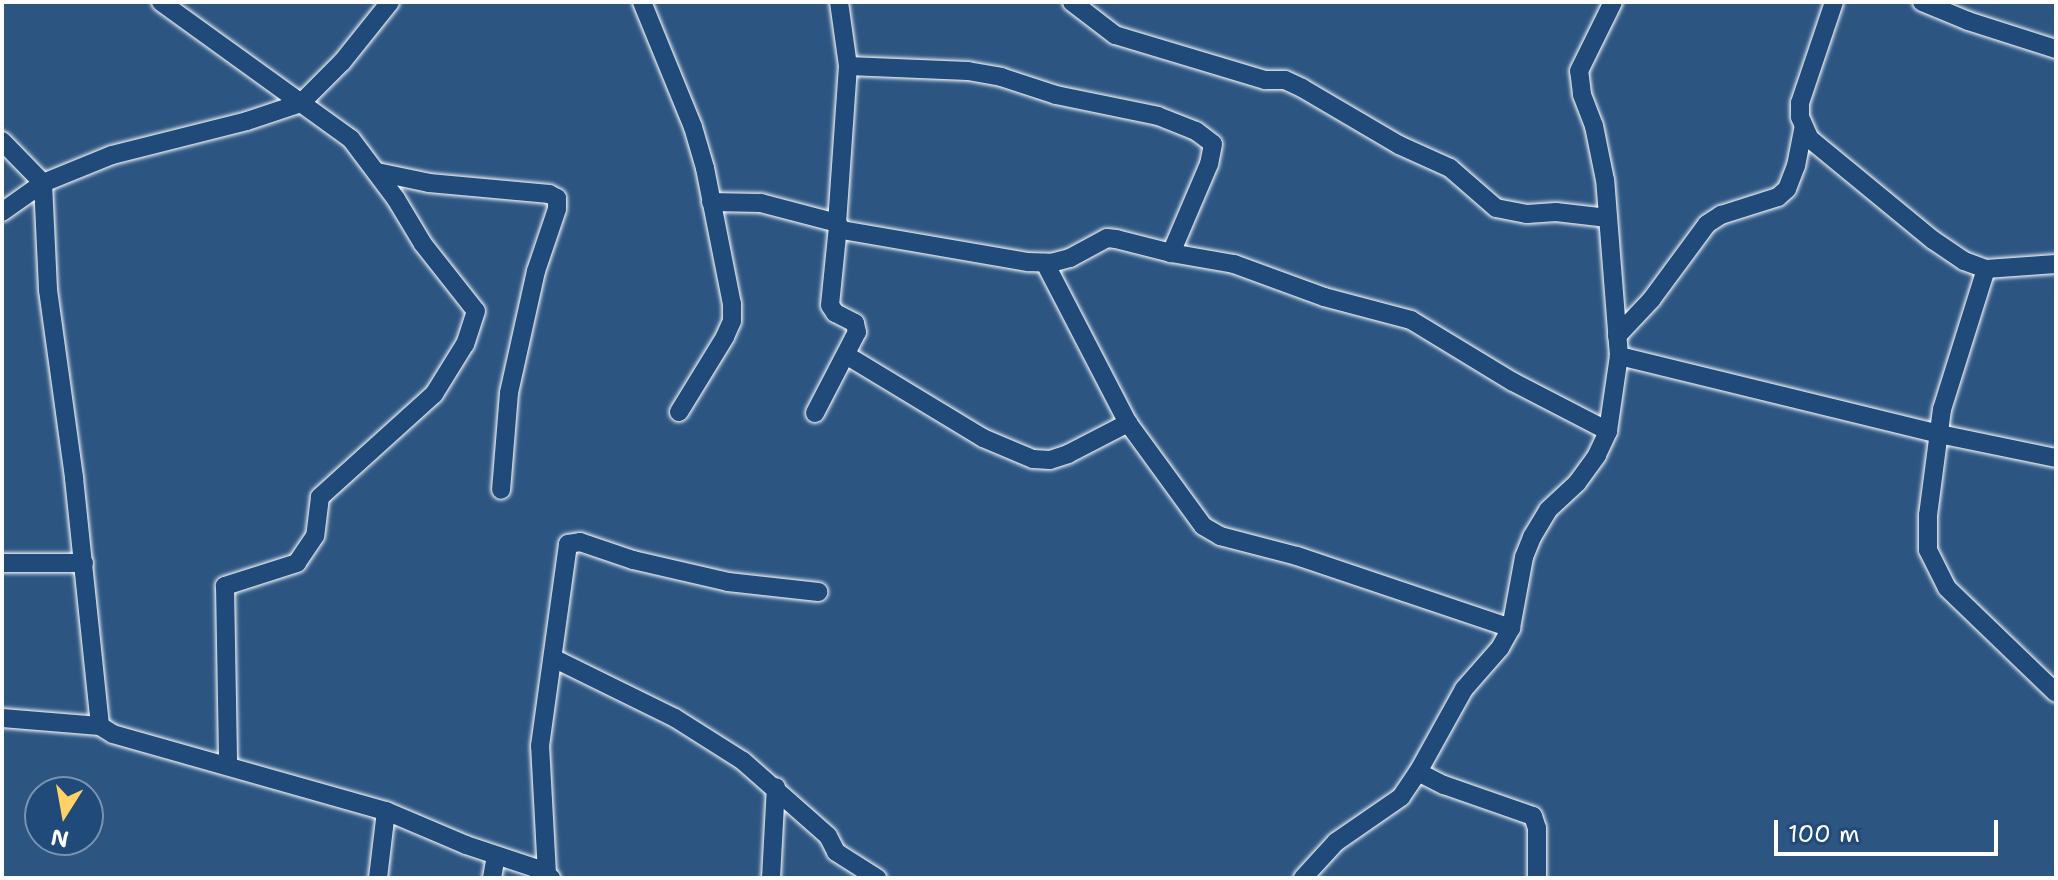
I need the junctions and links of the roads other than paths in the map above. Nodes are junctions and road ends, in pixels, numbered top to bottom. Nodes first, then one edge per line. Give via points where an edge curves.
1 (161, 2) edge
2 (642, 2) edge
3 (839, 2) edge
4 (1072, 2) edge
5 (1613, 2) edge
6 (1834, 2) edge
7 (1922, 2) edge
8 (380, 5) edge
9 (2056, 49) edge
10 (848, 66) junction
11 (301, 103) junction
12 (1803, 129) junction
13 (2, 141) edge
14 (377, 172) junction
15 (43, 183) junction
16 (711, 202) junction
17 (2, 212) edge
18 (1608, 218) junction
19 (838, 225) junction
20 (1171, 253) junction
21 (1045, 263) junction
22 (2056, 264) edge
23 (1986, 269) junction
24 (1617, 336) junction
25 (846, 355) junction
26 (1619, 356) junction
27 (679, 412) dead end
28 (815, 413) dead end
29 (1128, 423) junction
30 (1608, 431) junction
31 (1939, 434) junction
32 (2056, 458) edge
33 (501, 490) dead end
34 (2, 563) edge
35 (84, 563) junction
36 (818, 592) dead end
37 (1511, 628) junction
38 (553, 658) junction
39 (2056, 693) edge
40 (2, 718) edge
41 (100, 726) junction
42 (228, 766) junction
43 (1418, 772) junction
44 (776, 787) junction
45 (386, 811) junction
46 (496, 855) junction
47 (549, 876) edge
48 (378, 878) edge
49 (492, 878) edge
50 (771, 878) edge
51 (877, 878) edge
52 (1303, 878) edge
53 (1537, 878) edge

1 - 11 street
2 - 16 street via 693,127
3 - 10 street
4 - 18 street via 1115,35 1302,88 1357,123 1450,168 1496,208
5 - 18 street via 1579,71 1601,157
6 - 12 street via 1800,103
7 - 9 street
8 - 11 street via 342,62
10 - 19 street
10 - 20 street via 1001,77 1056,95 1158,116 1196,131 1213,144 1209,164
11 - 14 street via 351,139
11 - 15 street via 112,155
12 - 23 street via 1834,161 1933,240
12 - 24 street via 1787,189 1707,224
13 - 15 street
14 - 33 street via 557,198 509,393
14 - 42 street via 476,315 452,369 434,394 320,497 315,536 297,563 225,586
15 - 17 street
15 - 35 street via 48,290
16 - 19 street via 761,203
16 - 27 street via 732,321
18 - 24 street
19 - 21 street via 943,250
19 - 25 street via 830,305 858,326
20 - 21 street via 1107,238 1070,258
20 - 30 street via 1234,264 1324,297 1400,315
21 - 29 street
22 - 23 street
23 - 31 street
24 - 26 street
25 - 28 street
25 - 29 street via 983,438 1033,459 1068,454
26 - 30 street
26 - 31 street
29 - 37 street via 1188,510 1210,532
30 - 37 street via 1577,483 1548,510 1532,537
31 - 32 street
31 - 39 street via 1928,515 1932,560 1947,588
34 - 35 street
35 - 41 street
36 - 38 street via 728,582 573,541 566,549
37 - 43 street via 1464,689
38 - 44 street via 675,718
38 - 47 street via 540,746
40 - 41 street
41 - 42 street
42 - 45 street
43 - 52 street via 1401,797 1336,842
43 - 53 street via 1533,816
44 - 50 street
44 - 51 street via 828,836 836,852
45 - 46 street
45 - 48 street
46 - 47 street
46 - 49 street

